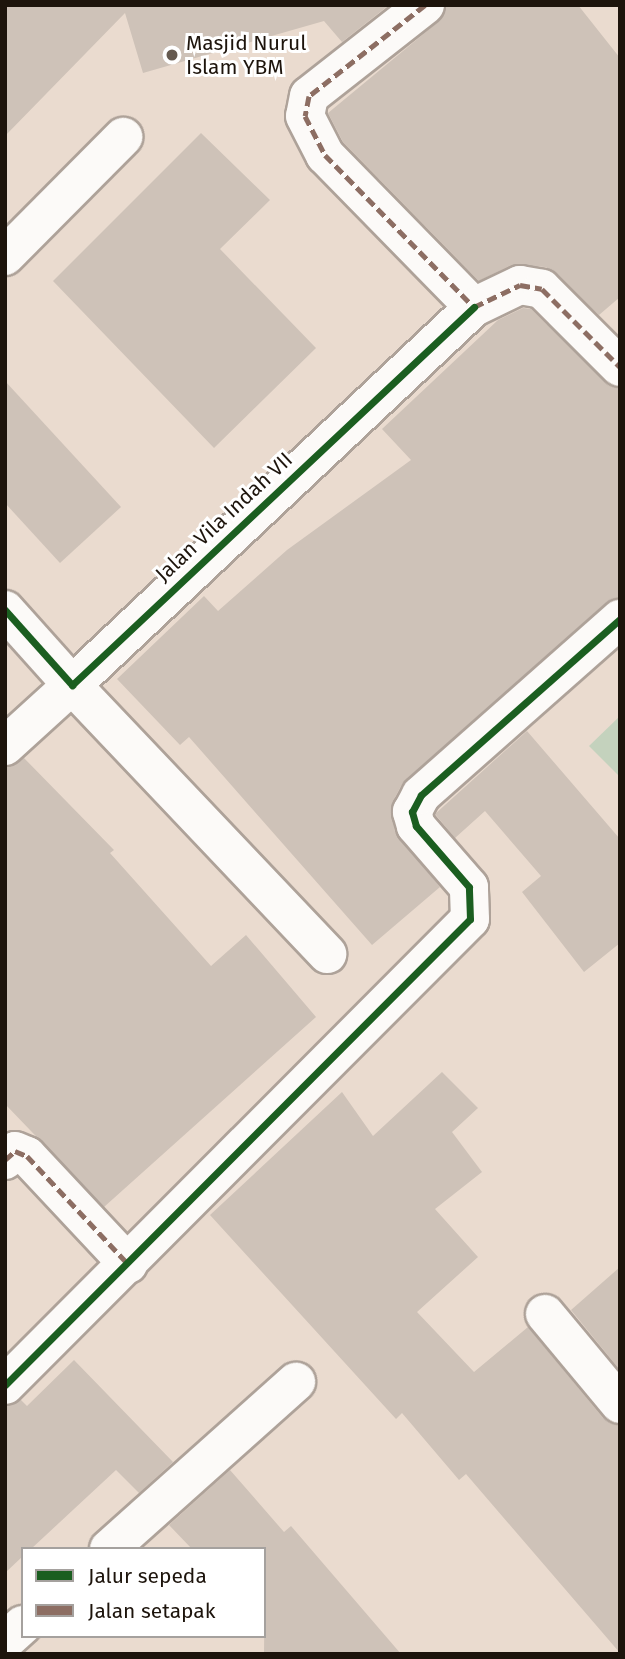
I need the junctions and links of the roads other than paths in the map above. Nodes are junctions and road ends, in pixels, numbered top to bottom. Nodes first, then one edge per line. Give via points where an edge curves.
1 (425, 5) edge
2 (122, 137) dead end
3 (5, 256) edge
4 (474, 307) junction
5 (620, 368) edge
6 (5, 610) edge
7 (620, 619) edge
8 (72, 685) junction
9 (5, 746) edge
10 (327, 954) dead end
11 (5, 1160) edge
12 (128, 1264) junction
13 (545, 1314) dead end
14 (296, 1382) dead end
15 (5, 1385) edge
16 (620, 1404) edge
17 (111, 1547) edge
18 (21, 1627) edge
19 (5, 1641) edge

1 - 4 street via 309,96 305,117 325,155
2 - 3 street
4 - 5 street, Jalan Vila Indah VII via 520,285 542,289
4 - 8 street, Jalan Vila Indah VII
6 - 8 street
7 - 12 street via 421,794 412,812 416,826 469,887 470,919
8 - 9 street, Jalan Vila Indah VII
8 - 10 street
11 - 12 street via 22,1152
12 - 15 street
13 - 16 street
14 - 17 street
18 - 19 street

